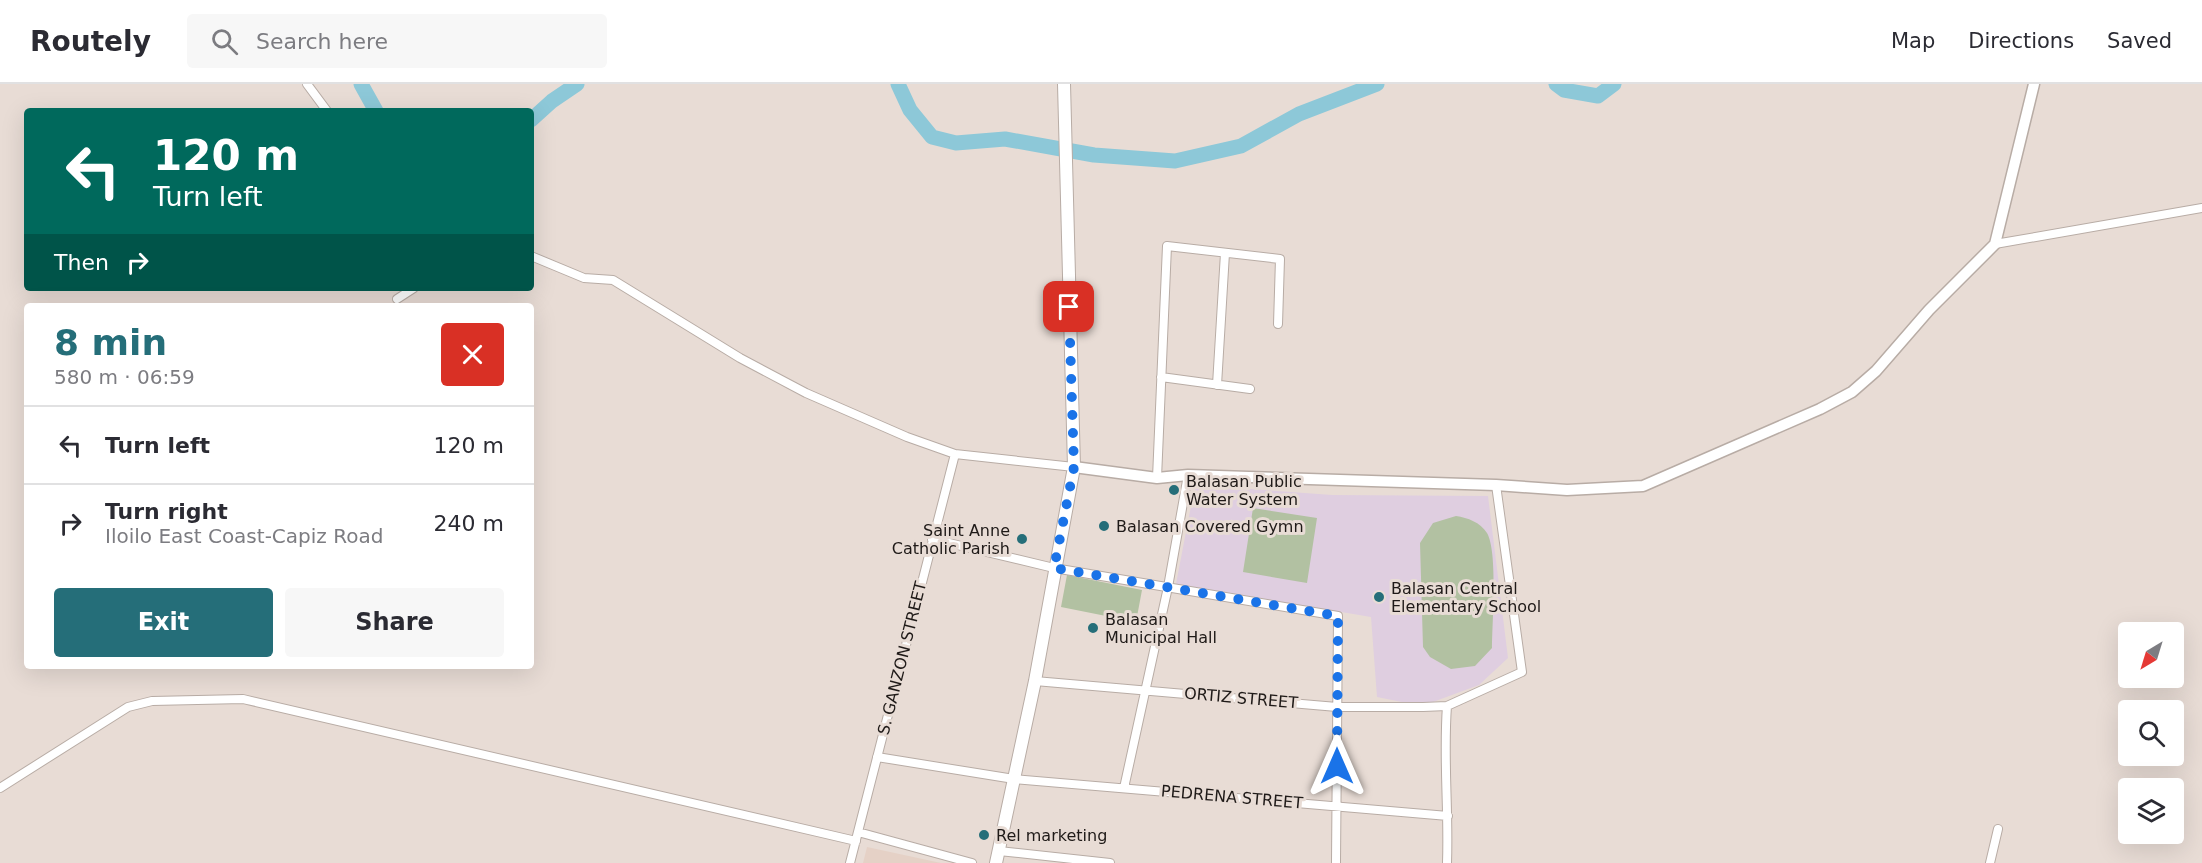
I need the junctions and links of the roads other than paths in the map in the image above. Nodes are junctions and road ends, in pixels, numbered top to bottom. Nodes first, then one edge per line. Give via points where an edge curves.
1 (307, 84) edge
2 (1064, 84) edge
3 (2034, 84) edge
4 (325, 108) edge
5 (2202, 208) edge
6 (1995, 244) junction
7 (1225, 253) junction
8 (534, 257) edge
9 (409, 291) edge
10 (397, 299) dead end
11 (1278, 324) dead end
12 (1161, 377) junction
13 (1217, 385) junction
14 (1250, 389) dead end
15 (955, 454) junction
16 (1074, 467) junction
17 (1188, 475) junction
18 (1157, 478) junction
19 (1496, 485) junction
20 (932, 539) junction
21 (1054, 568) junction
22 (1168, 587) junction
23 (1035, 681) junction
24 (1145, 690) junction
25 (1447, 706) junction
26 (1337, 707) junction
27 (877, 757) junction
28 (1014, 779) junction
29 (0, 788) edge
30 (1124, 788) junction
31 (1337, 805) junction
32 (1448, 816) junction
33 (1998, 829) dead end
34 (858, 832) junction
35 (856, 841) junction
36 (998, 857) edge
37 (850, 863) edge
38 (972, 863) edge
39 (1110, 863) edge
40 (1336, 863) edge
41 (1447, 863) edge
42 (1990, 863) edge

1 - 4 street
2 - 16 main road
3 - 6 street
5 - 6 street
6 - 19 street via 1929,310 1876,371 1852,392 1820,409 1643,486 1567,490
7 - 11 street via 1280,259
7 - 12 street via 1167,246
7 - 13 street
8 - 15 street via 584,278 612,280 806,393
9 - 10 street
12 - 13 street
12 - 18 street
13 - 14 street
15 - 16 street
15 - 20 street, S. GANZON STREET
16 - 18 street
16 - 21 main road
17 - 18 street
17 - 19 street
17 - 22 street
19 - 25 street via 1522,672
20 - 21 street
20 - 27 street, S. GANZON STREET
21 - 22 street
21 - 23 main road
22 - 24 street
22 - 26 street via 1338,616
23 - 24 street, ORTIZ STREET
23 - 28 main road
24 - 26 street, ORTIZ STREET
24 - 30 street
25 - 26 street, ORTIZ STREET
25 - 32 street via 1444,754
26 - 31 street
27 - 28 street, PEDRENA STREET
27 - 34 street, S. GANZON STREET
28 - 30 street, PEDRENA STREET
28 - 36 main road
29 - 35 street via 128,707 152,701 243,699
30 - 31 street, PEDRENA STREET
31 - 32 street, PEDRENA STREET
31 - 40 street
32 - 41 street
33 - 42 street
34 - 35 street, S. GANZON STREET
34 - 38 street
35 - 37 street, S. GANZON STREET
36 - 39 street

